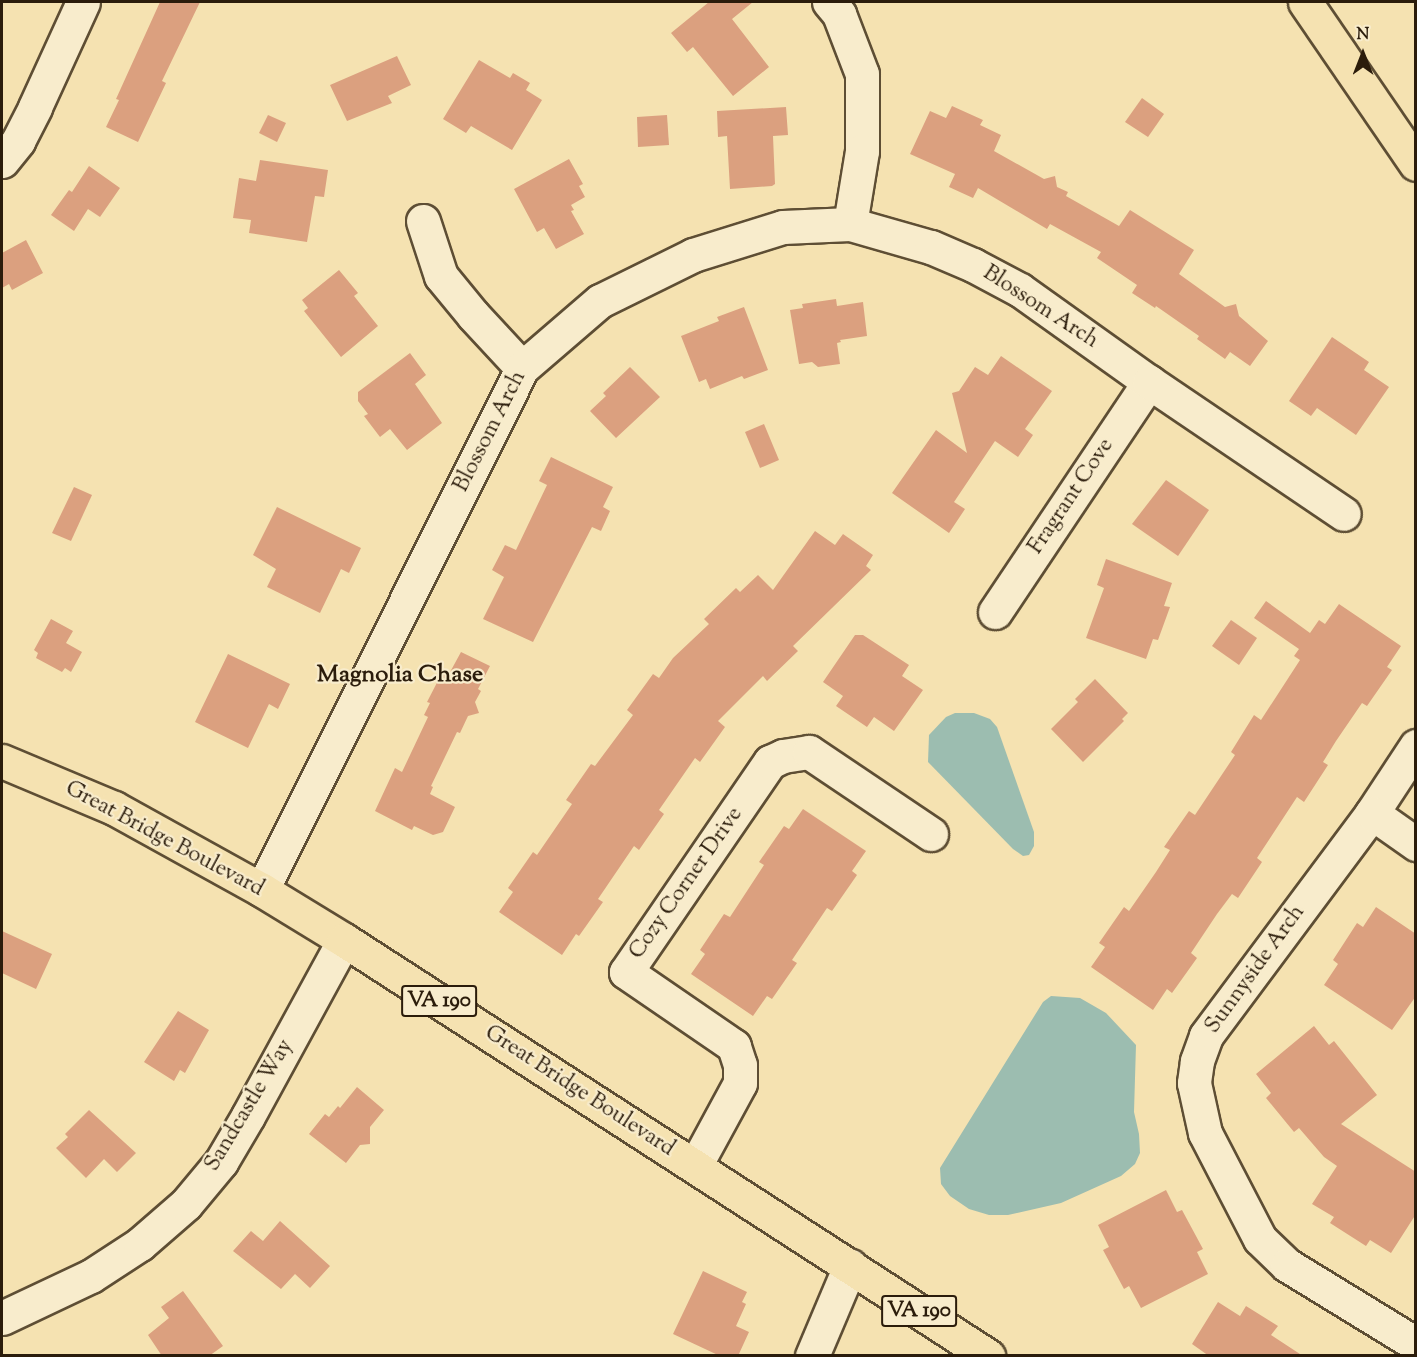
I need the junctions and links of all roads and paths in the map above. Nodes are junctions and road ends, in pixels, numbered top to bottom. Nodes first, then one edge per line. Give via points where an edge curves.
1 (83, 2) edge
2 (829, 2) edge
3 (1305, 2) edge
4 (2, 161) edge
5 (1416, 164) edge
6 (423, 221) dead end
7 (850, 224) junction
8 (522, 368) junction
9 (1149, 382) junction
10 (1344, 514) dead end
11 (995, 612) dead end
12 (1416, 746) edge
13 (2, 760) edge
14 (1372, 813) junction
15 (931, 834) dead end
16 (1416, 844) edge
17 (262, 890) junction
18 (344, 940) junction
19 (695, 1166) junction
20 (850, 1266) junction
21 (2, 1318) edge
22 (1416, 1344) edge
23 (812, 1356) edge
24 (988, 1356) edge

1 - 4 street via 35,108 18,141
2 - 7 street via 839,14 862,74 862,151
3 - 5 main road
6 - 8 street via 441,276
7 - 8 street, Blossom Arch via 783,227 693,255 600,301
7 - 9 street, Blossom Arch via 931,247 973,265 1020,290
8 - 17 street, Blossom Arch
9 - 10 street, Blossom Arch
9 - 11 street, Fragrant Cove
12 - 14 street, Sunnyside Arch
13 - 17 main road, Great Bridge Boulevard / VA 190 via 114,808
14 - 16 street
14 - 22 street, Sunnyside Arch via 1206,1036 1194,1083 1205,1133 1260,1239 1287,1265
15 - 19 street, Cozy Corner Drive via 809,752 770,762 626,972 734,1046 740,1083
17 - 18 main road, Great Bridge Boulevard / VA 190
18 - 19 main road, Great Bridge Boulevard / VA 190
18 - 21 street, Sandcastle Way via 237,1134 186,1204 140,1244 91,1276
19 - 20 main road, Great Bridge Boulevard / VA 190
20 - 23 street
20 - 24 main road, Great Bridge Boulevard / VA 190

